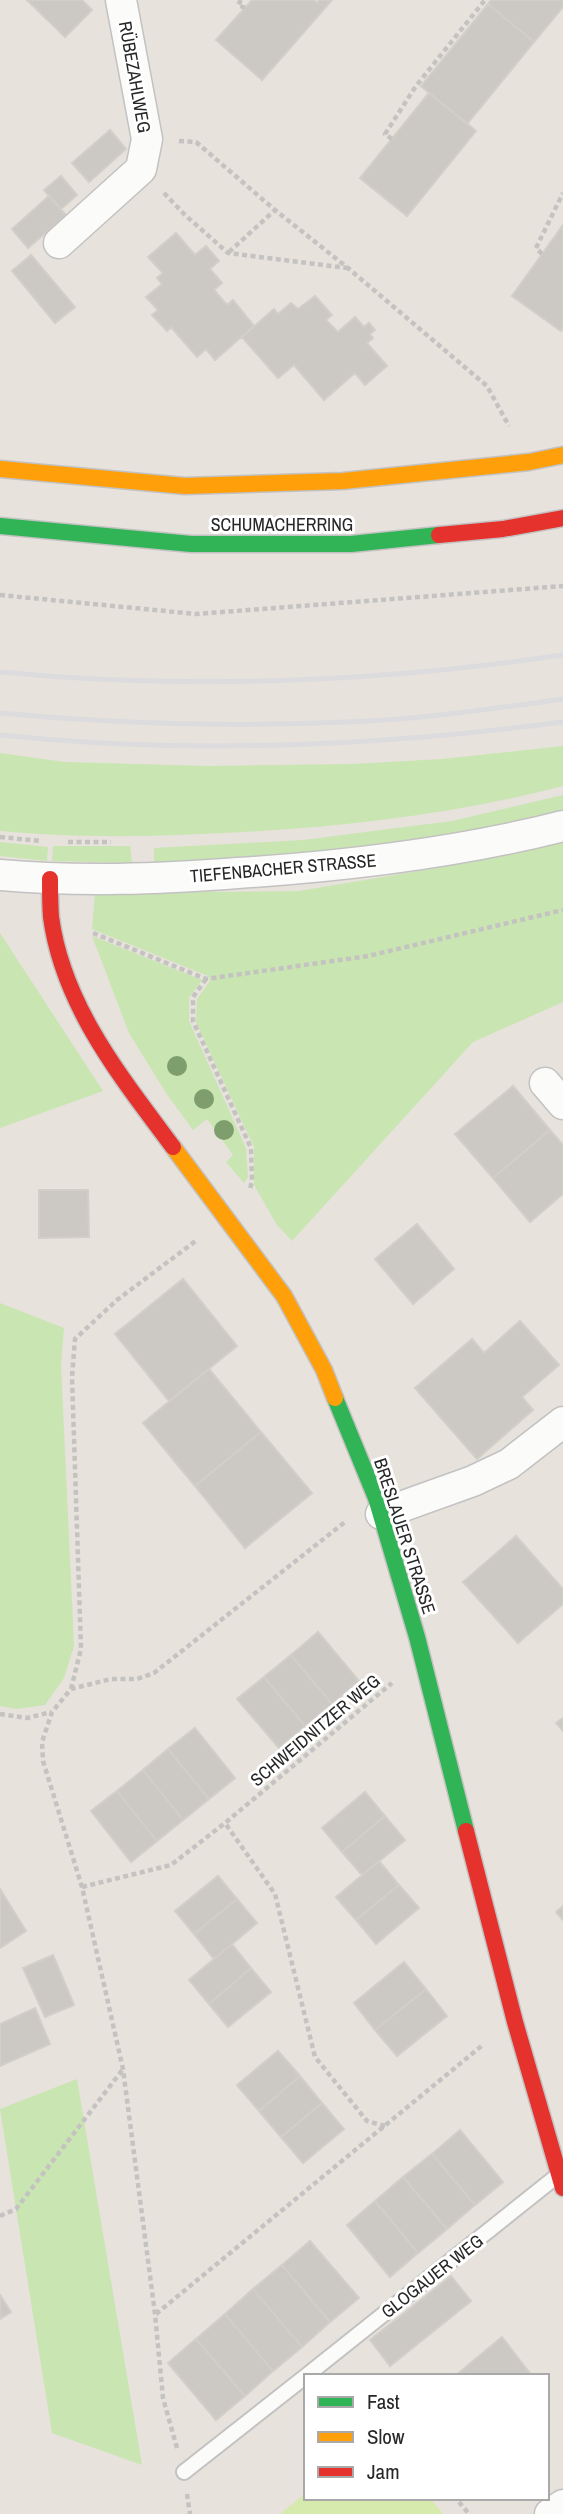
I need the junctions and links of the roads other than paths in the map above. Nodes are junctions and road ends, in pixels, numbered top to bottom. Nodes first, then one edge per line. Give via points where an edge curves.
1 (121, 0) edge
2 (59, 243) dead end
3 (563, 455) edge
4 (0, 469) edge
5 (563, 517) edge
6 (0, 526) edge
7 (563, 826) edge
8 (0, 875) edge
9 (50, 879) junction
10 (563, 1422) edge
11 (378, 1506) junction
12 (561, 2182) edge
13 (309, 2374) edge
14 (304, 2378) edge
15 (184, 2473) road end
16 (563, 2505) edge
17 (550, 2514) edge

1 - 2 street, RÜBEZAHLWEG via 147,139 141,169
3 - 4 street via 343,481 185,486
5 - 6 street, SCHUMACHERRING via 503,529 351,544 191,544
7 - 9 street, TIEFENBACHER STRASSE via 454,850 299,869 150,879
8 - 9 street, TIEFENBACHER STRASSE
9 - 11 street, BRESLAUER STRASSE via 59,954 85,1021 119,1074 284,1296 324,1370
10 - 11 street via 509,1465 473,1481
11 - 12 street, BRESLAUER STRASSE
12 - 13 lane, GLOGAUER WEG
14 - 15 lane, GLOGAUER WEG
16 - 17 street

